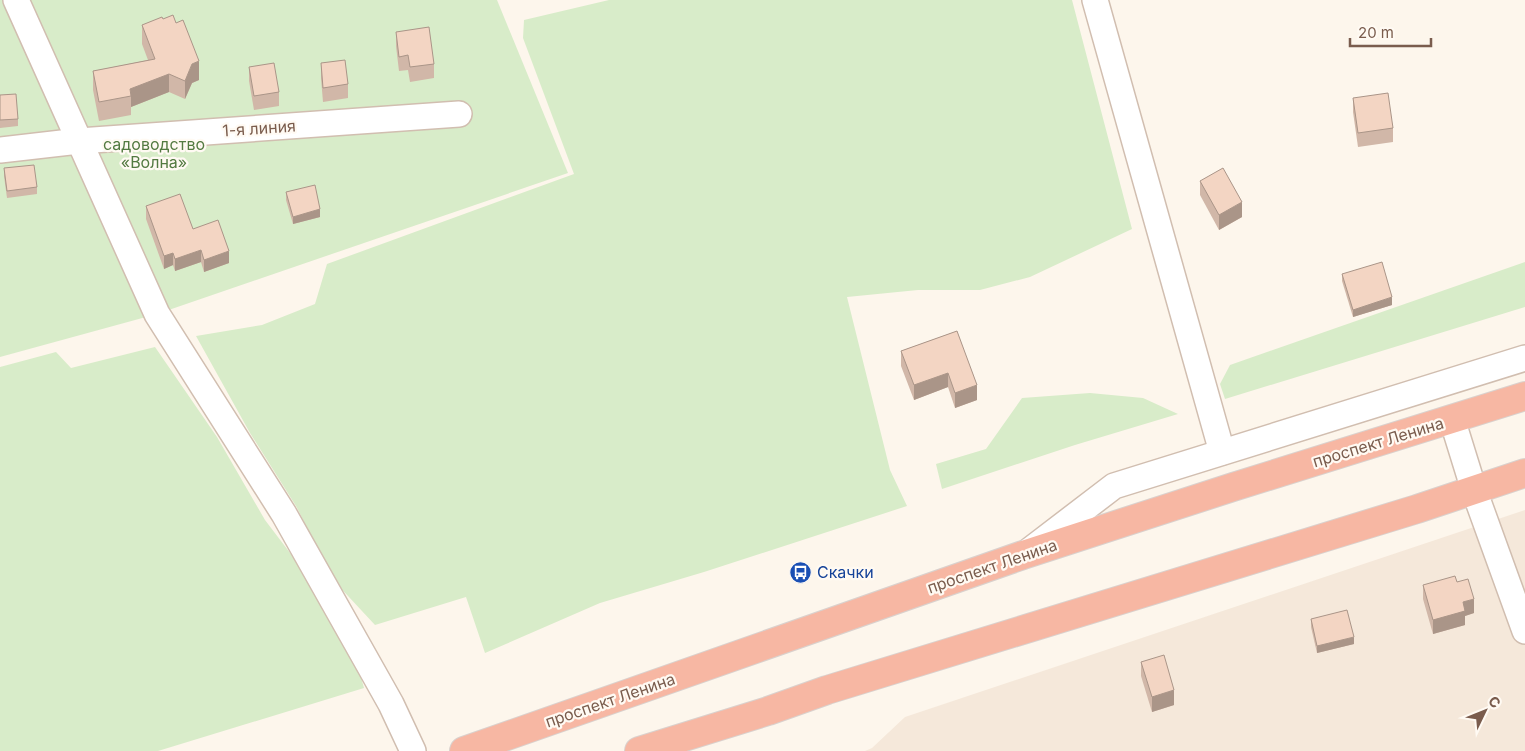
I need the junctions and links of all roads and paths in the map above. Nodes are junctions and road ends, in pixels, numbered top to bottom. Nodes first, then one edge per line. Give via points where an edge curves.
1 (16, 0) edge
2 (1095, 0) edge
3 (459, 114) dead end
4 (79, 141) junction
5 (0, 150) edge
6 (1525, 358) edge
7 (1525, 396) edge
8 (1452, 419) junction
9 (1222, 452) junction
10 (1525, 473) edge
11 (1474, 490) junction
12 (1023, 555) junction
13 (1525, 631) edge
14 (413, 751) edge
15 (464, 751) edge
16 (639, 751) edge

1 - 4 street
2 - 9 street
3 - 4 street, 1-я линия
4 - 5 street, 1-я линия
4 - 14 street via 157,314 284,514 391,704
6 - 9 street
7 - 8 highway, проспект Ленина
8 - 11 street
8 - 12 highway, проспект Ленина
9 - 12 street via 1114,486
10 - 11 highway
11 - 13 street
11 - 16 highway
12 - 15 highway, проспект Ленина

